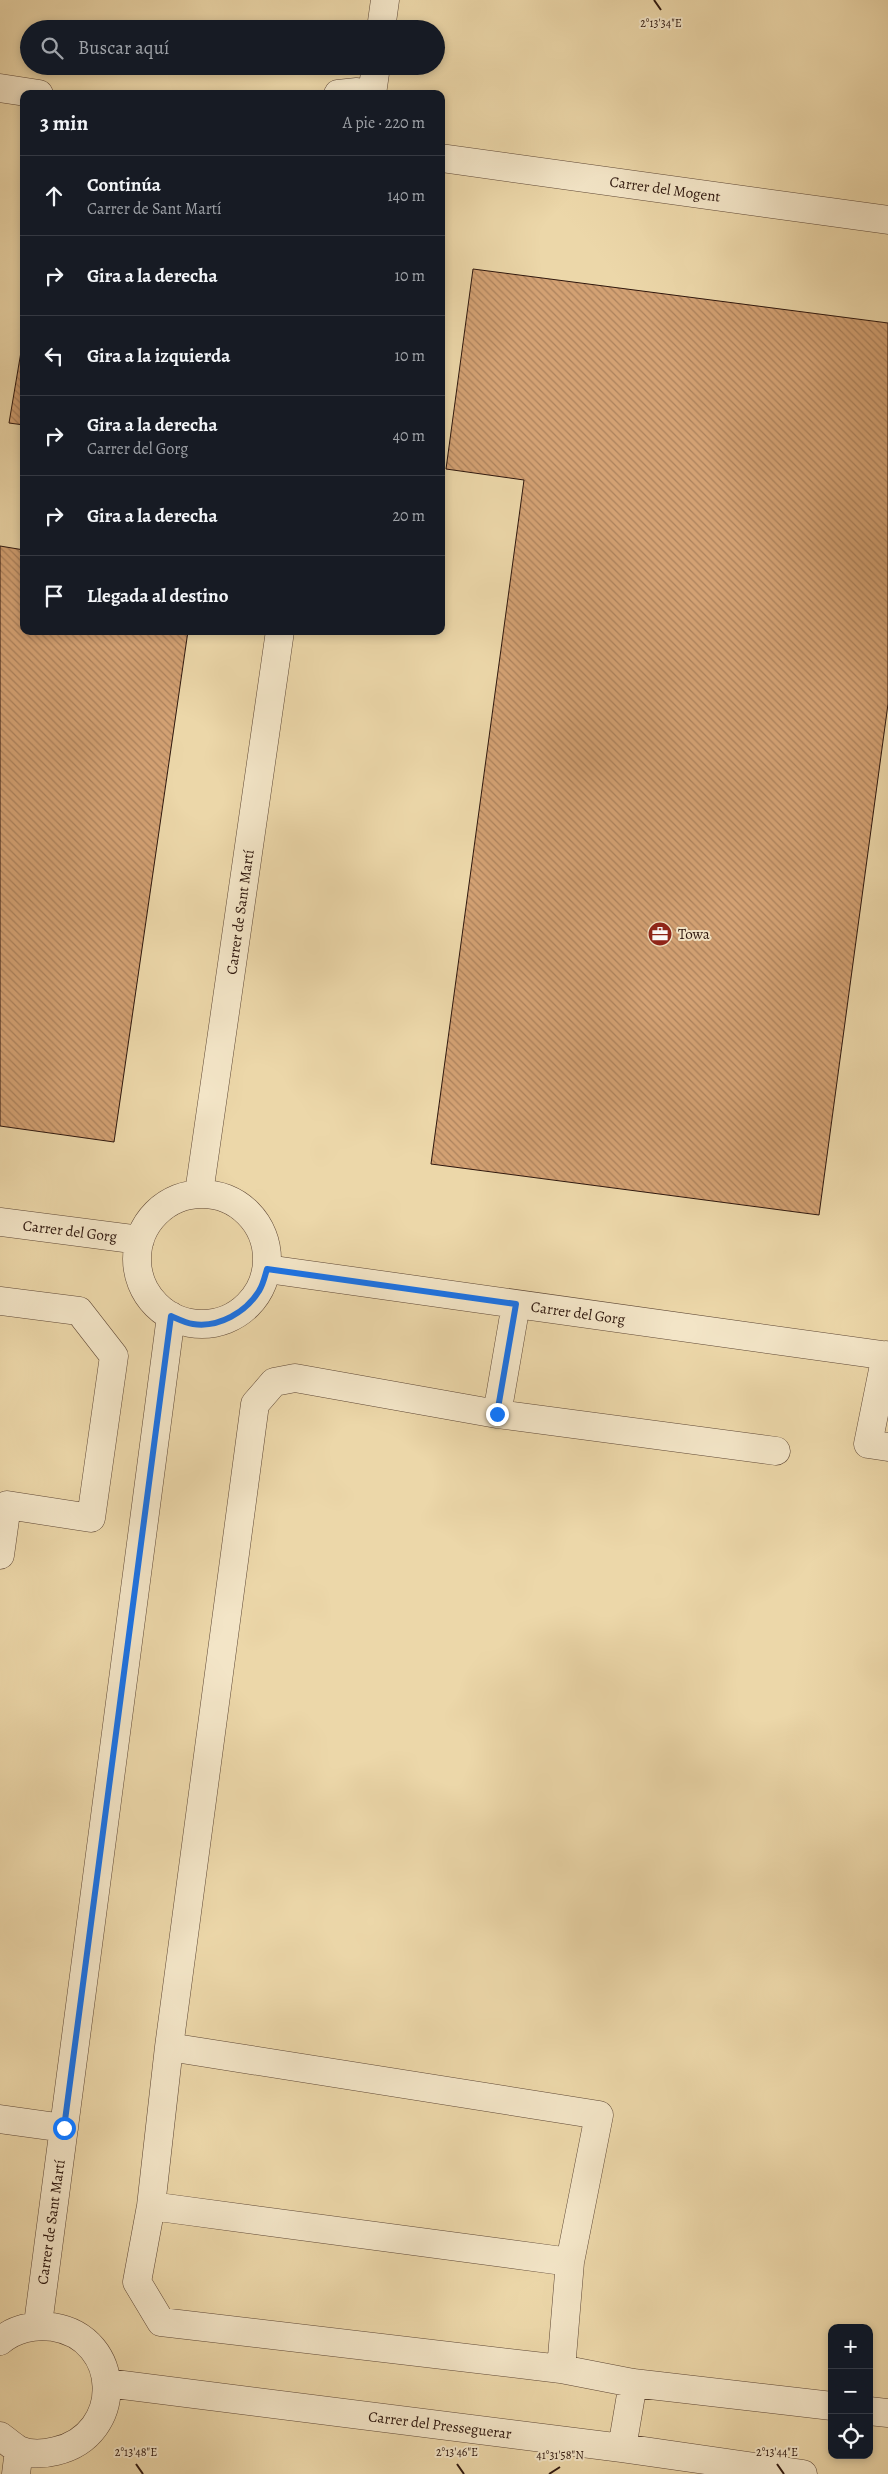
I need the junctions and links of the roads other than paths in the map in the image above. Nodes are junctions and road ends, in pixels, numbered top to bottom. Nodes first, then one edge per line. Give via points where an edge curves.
1 (385, 0) edge
2 (382, 20) edge
3 (374, 75) edge
4 (0, 88) edge
5 (372, 90) edge
6 (20, 91) edge
7 (445, 159) edge
8 (888, 220) edge
9 (279, 635) edge
10 (199, 1193) junction
11 (0, 1222) edge
12 (140, 1240) junction
13 (267, 1269) junction
14 (0, 1301) edge
15 (516, 1304) junction
16 (171, 1316) junction
17 (887, 1356) edge
18 (497, 1414) junction
19 (888, 1447) edge
20 (776, 1451) dead end
21 (4, 1504) edge
22 (0, 1555) edge
23 (169, 2047) junction
24 (0, 2118) edge
25 (64, 2128) junction
26 (151, 2206) junction
27 (570, 2262) junction
28 (38, 2324) junction
29 (0, 2341) edge
30 (561, 2369) junction
31 (107, 2383) junction
32 (633, 2383) junction
33 (828, 2406) edge
34 (873, 2411) edge
35 (888, 2413) edge
36 (622, 2448) junction
37 (12, 2453) edge
38 (803, 2474) edge

1 - 2 street
3 - 5 street
4 - 6 street
7 - 8 street, Carrer del Mogent
9 - 10 street, Carrer de Sant Martí
10 - 12 street via 169,1203 151,1218
10 - 13 street via 226,1198 246,1210 261,1230 267,1246
11 - 12 street, Carrer del Gorg
12 - 16 street via 137,1263 140,1280 151,1300
13 - 15 street, Carrer del Gorg
13 - 16 street via 260,1291 245,1308 229,1318 193,1324
14 - 21 street via 79,1311 114,1356 90,1518
15 - 17 street, Carrer del Gorg
15 - 18 street
16 - 25 street, Carrer de Sant Martí
17 - 19 street via 868,1444
18 - 20 street
18 - 23 street via 295,1378 274,1382 255,1404
21 - 22 street
23 - 26 street
23 - 27 street via 599,2115
24 - 25 street
25 - 28 street, Carrer de Sant Martí
26 - 27 street
26 - 30 street via 137,2282 162,2322
27 - 30 street
28 - 29 street via 8,2334
28 - 31 street via 66,2329 86,2341 100,2358
30 - 32 street
31 - 36 street, Carrer del Presseguerar
31 - 37 street via 102,2416 90,2433 73,2447 41,2454
32 - 33 street
32 - 36 street
34 - 35 street
36 - 38 street, Carrer del Presseguerar

